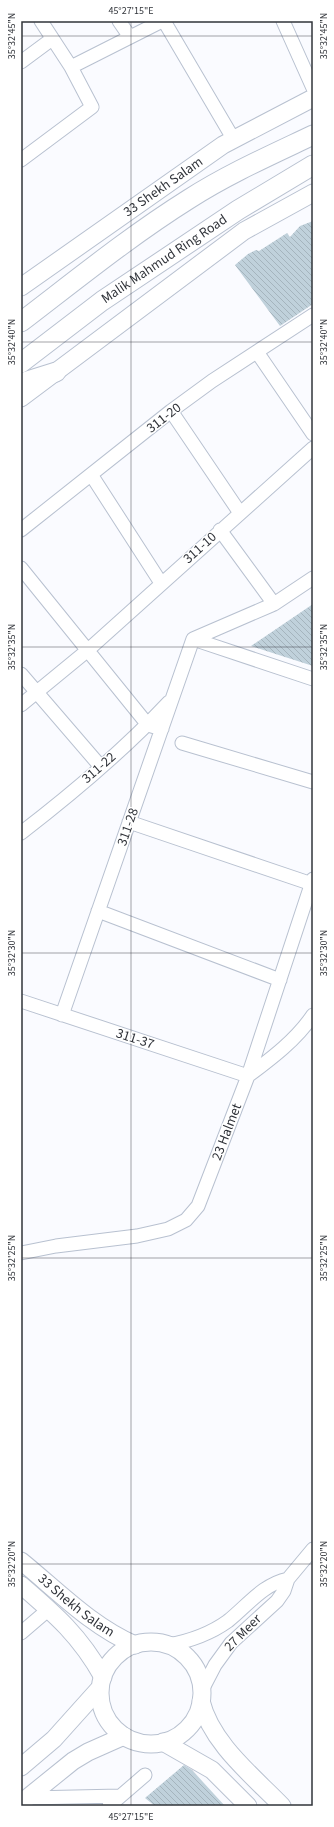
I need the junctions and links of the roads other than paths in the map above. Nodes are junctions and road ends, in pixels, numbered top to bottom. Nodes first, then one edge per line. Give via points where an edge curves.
1 (41, 21) edge
2 (119, 21) edge
3 (163, 21) edge
4 (283, 21) edge
5 (130, 37) junction
6 (52, 39) junction
7 (21, 62) edge
8 (71, 67) junction
9 (313, 88) edge
10 (313, 98) edge
11 (313, 135) edge
12 (234, 140) junction
13 (294, 144) junction
14 (21, 160) edge
15 (309, 166) edge
16 (313, 192) edge
17 (21, 287) edge
18 (313, 315) edge
19 (21, 322) edge
20 (257, 352) junction
21 (21, 364) edge
22 (56, 372) junction
23 (21, 383) edge
24 (21, 398) edge
25 (171, 411) junction
26 (313, 434) edge
27 (313, 448) edge
28 (92, 476) junction
29 (240, 513) junction
30 (21, 530) edge
31 (220, 530) junction
32 (21, 568) edge
33 (313, 578) edge
34 (161, 583) junction
35 (274, 604) junction
36 (193, 639) junction
37 (88, 650) junction
38 (21, 674) edge
39 (313, 679) edge
40 (36, 693) junction
41 (173, 698) junction
42 (21, 705) edge
43 (148, 725) junction
44 (162, 729) junction
45 (182, 742) dead end
46 (101, 767) junction
47 (313, 782) edge
48 (129, 822) junction
49 (21, 833) edge
50 (312, 881) edge
51 (98, 911) junction
52 (280, 980) junction
53 (21, 1001) edge
54 (62, 1015) junction
55 (313, 1015) edge
56 (248, 1076) junction
57 (21, 1253) edge
58 (313, 1548) edge
59 (21, 1561) edge
60 (288, 1579) junction
61 (21, 1585) edge
62 (49, 1609) junction
63 (21, 1633) edge
64 (135, 1644) junction
65 (168, 1645) junction
66 (101, 1684) junction
67 (202, 1695) junction
68 (124, 1736) junction
69 (163, 1742) junction
70 (21, 1767) edge
71 (145, 1775) dead end
72 (120, 1796) junction
73 (24, 1801) edge
74 (109, 1806) edge
75 (248, 1806) edge
76 (282, 1806) edge

1 - 6 street
2 - 5 street
3 - 5 street
3 - 12 street
4 - 9 street
5 - 8 street
6 - 7 street
6 - 8 street
8 - 14 street via 92,107
10 - 12 main road, 33 Shekh Salam
11 - 13 highway
12 - 17 main road, 33 Shekh Salam via 223,145
13 - 15 highway via 301,143 311,151
13 - 19 highway via 189,199
15 - 21 highway, Malik Mahmud Ring Road via 102,301
16 - 22 main road via 244,231
18 - 20 street, 311-20
20 - 25 street, 311-20
20 - 26 street
22 - 23 highway
22 - 24 main road
25 - 28 street, 311-20
25 - 29 street
27 - 29 street, 311-10
28 - 30 street, 311-20
28 - 34 street
29 - 31 street, 311-10
31 - 34 street, 311-10
31 - 35 street
32 - 37 street
33 - 35 street
34 - 37 street, 311-10
35 - 36 street
36 - 39 street
36 - 41 street, 311-28
37 - 40 street, 311-10
37 - 43 street
38 - 40 street
40 - 42 street, 311-10
40 - 46 street
41 - 43 street, 311-22
41 - 44 street, 311-28
43 - 44 street
43 - 46 street, 311-22
44 - 48 street, 311-28
45 - 47 street
46 - 49 street, 311-22
48 - 50 street
48 - 51 street, 311-28
50 - 52 street, 23 Halmet
51 - 52 street
51 - 54 street, 311-28
52 - 56 street, 23 Halmet
53 - 54 street, 311-37
54 - 56 street, 311-37
55 - 56 street via 304,1028 277,1055
56 - 57 street, 23 Halmet via 198,1206 186,1220 154,1233
58 - 60 street, 27 Meer
59 - 64 main road, 33 Shekh Salam via 88,1618
60 - 65 street, 27 Meer via 270,1585 218,1627 194,1639
60 - 67 street, 27 Meer via 277,1601 240,1632 222,1654
61 - 62 main road, 33 Shekh Salam
62 - 63 street
62 - 66 main road, 33 Shekh Salam via 83,1644
64 - 65 main road, 33 Shekh Salam via 157,1642
64 - 66 main road, 33 Shekh Salam via 114,1658
65 - 67 main road, 33 Shekh Salam via 188,1658 197,1673
66 - 68 main road, 33 Shekh Salam via 102,1707 114,1728
66 - 70 main road via 54,1739
67 - 69 main road, 33 Shekh Salam via 196,1715 188,1727 173,1739
67 - 76 main road, 33 Shekh Salam via 209,1724 223,1745
68 - 69 main road, 33 Shekh Salam via 143,1743
68 - 73 main road via 78,1758
69 - 75 main road via 212,1770
71 - 72 street
72 - 73 street
72 - 74 street

